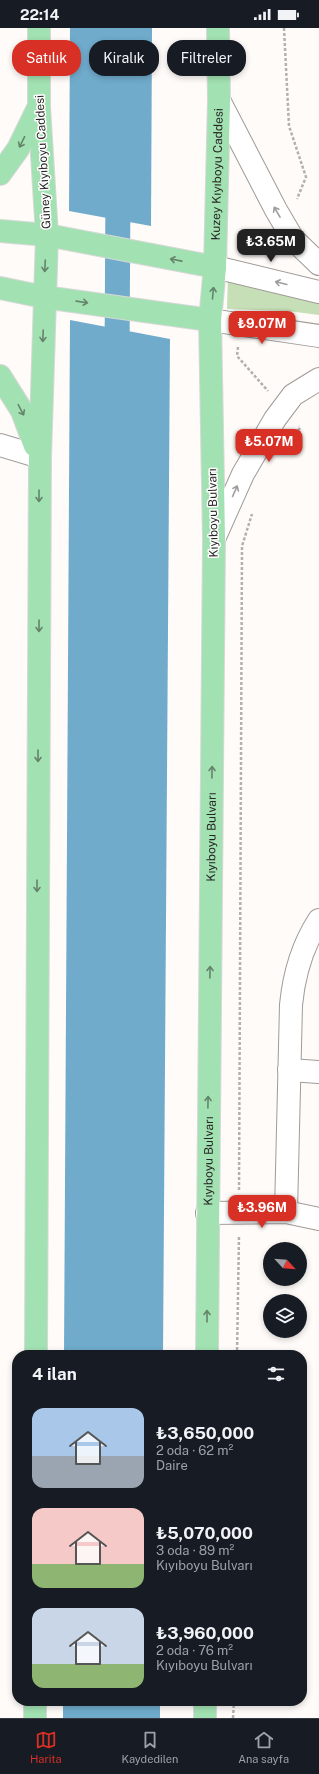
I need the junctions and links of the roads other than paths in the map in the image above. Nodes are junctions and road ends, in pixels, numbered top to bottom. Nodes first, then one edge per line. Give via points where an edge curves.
1 (39, 28) edge
2 (218, 28) edge
3 (219, 100) junction
4 (39, 106) junction
5 (0, 174) edge
6 (0, 231) edge
7 (47, 235) junction
8 (319, 264) edge
9 (215, 267) junction
10 (0, 288) edge
11 (319, 292) edge
12 (44, 297) junction
13 (210, 320) junction
14 (319, 336) edge
15 (0, 376) edge
16 (319, 379) edge
17 (0, 445) edge
18 (40, 457) junction
19 (214, 539) junction
20 (319, 920) edge
21 (289, 1070) junction
22 (319, 1072) edge
23 (286, 1212) junction
24 (207, 1213) junction
25 (319, 1219) edge
26 (36, 1350) edge
27 (206, 1350) edge
28 (35, 1706) edge
29 (205, 1706) edge
30 (35, 1718) edge
31 (205, 1718) edge

1 - 4 main road, Güney Kıyıboyu Caddesi
2 - 3 main road, Kuzey Kıyıboyu Caddesi
8 -> 3 street via 293,239 282,221
3 - 9 main road, Kuzey Kıyıboyu Caddesi
4 -> 5 main road via 18,149
4 - 7 main road, Güney Kıyıboyu Caddesi
6 - 7 main road
9 -> 7 main road
7 -> 12 main road, Güney Kıyıboyu Caddesi
11 -> 9 street
13 -> 9 main road, Kuzey Kıyıboyu Caddesi
10 - 12 main road
12 -> 13 main road
12 -> 18 main road, Güney Kıyıboyu Caddesi
13 - 14 street
13 - 19 main road, Kıyıboyu Bulvarı
15 -> 18 main road via 22,411
19 -> 16 street via 243,474 275,419 293,395
17 - 18 street
18 -> 26 main road
24 -> 19 main road, Kıyıboyu Bulvarı
20 - 21 street via 303,950 293,986
21 - 22 street
21 - 23 street
23 - 24 street
23 - 25 street
27 -> 24 main road, Kıyıboyu Bulvarı
28 - 30 main road
29 - 31 main road

